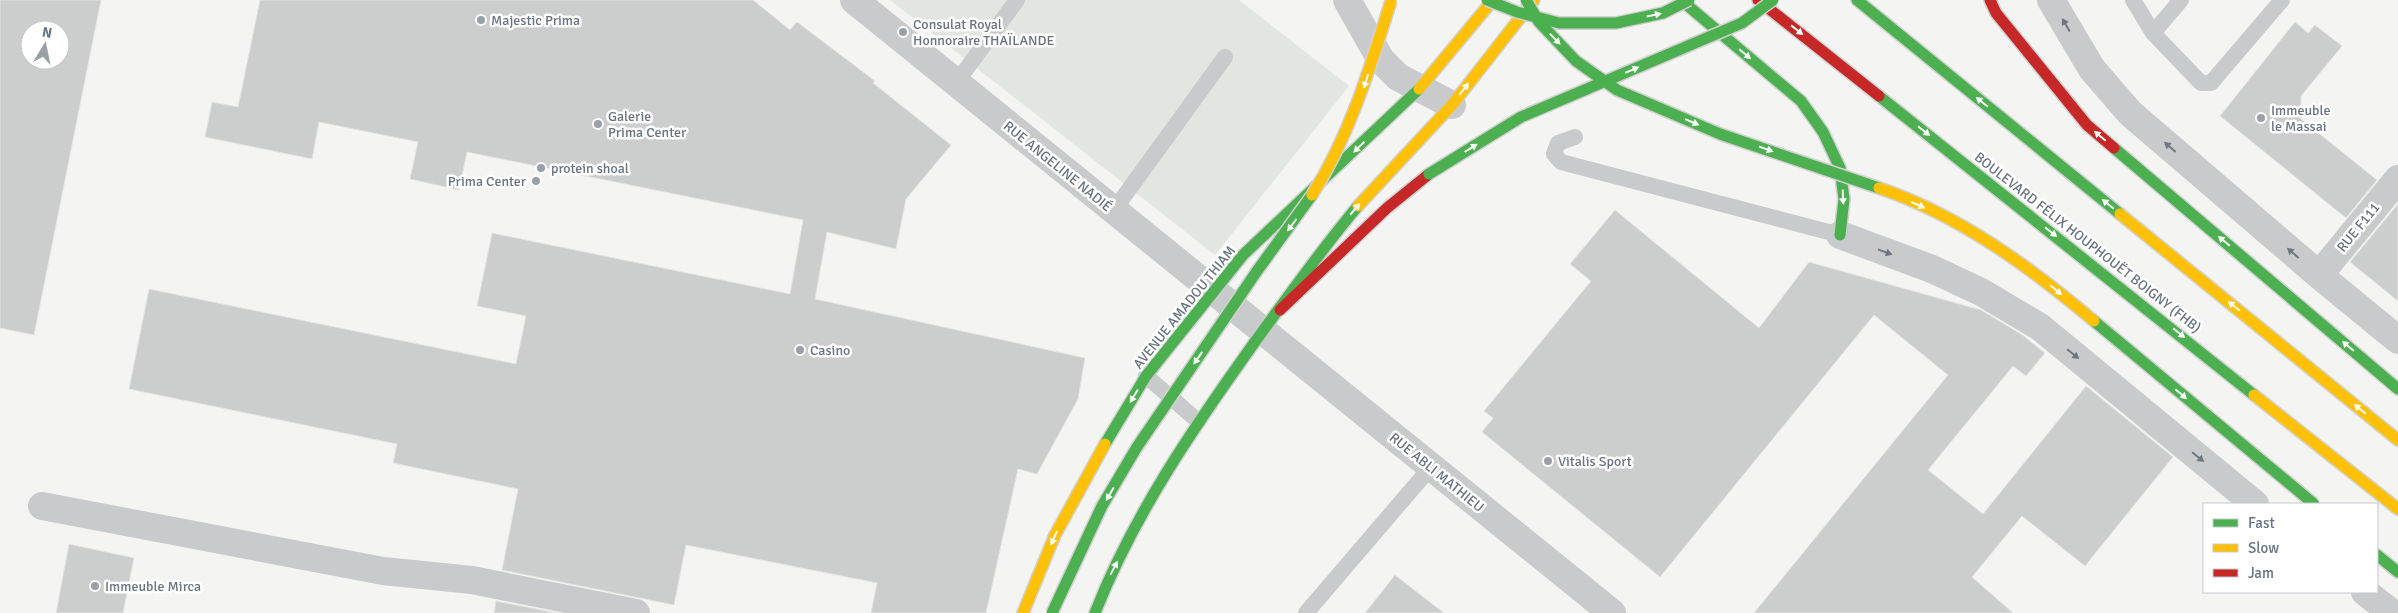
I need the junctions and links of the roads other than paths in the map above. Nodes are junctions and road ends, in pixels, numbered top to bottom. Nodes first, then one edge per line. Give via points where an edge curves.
1 (854, 0) edge
2 (1017, 0) edge
3 (1347, 0) edge
4 (1391, 0) edge
5 (1487, 0) edge
6 (1493, 0) edge
7 (1526, 0) edge
8 (1534, 0) edge
9 (1681, 0) edge
10 (1688, 0) edge
11 (1758, 0) edge
12 (1773, 0) edge
13 (1857, 0) edge
14 (1990, 0) edge
15 (2051, 0) edge
16 (2133, 0) edge
17 (2181, 0) edge
18 (2282, 0) edge
19 (2153, 33) junction
20 (1225, 57) dead end
21 (956, 83) junction
22 (1420, 89) junction
23 (1452, 105) junction
24 (1575, 137) dead end
25 (2398, 179) edge
26 (1114, 210) junction
27 (1840, 235) junction
28 (2319, 275) junction
29 (1213, 290) junction
30 (1280, 310) junction
31 (1262, 332) junction
32 (2398, 340) edge
33 (1146, 376) junction
34 (2398, 389) edge
35 (1198, 421) junction
36 (2398, 440) edge
37 (1431, 467) junction
38 (2255, 503) edge
39 (2313, 503) edge
40 (42, 506) dead end
41 (2398, 509) edge
42 (2378, 556) edge
43 (2398, 572) edge
44 (2366, 593) edge
45 (636, 613) edge
46 (1023, 613) edge
47 (1052, 613) edge
48 (1095, 613) edge
49 (1306, 613) edge
50 (1612, 613) edge
51 (2392, 613) edge

1 - 21 street, RUE ANGELINE NADIÉ
2 - 21 lane
3 - 22 street via 1381,60 1398,77
4 -> 47 main road, bridge via 1362,94 1329,168 1302,212 1257,271 1137,446 1102,506
5 -> 10 main road, bridge via 1559,23 1606,23 1663,13
6 - 22 main road, AVENUE AMADOU THIAM
7 -> 39 main road, bridge via 1539,22 1576,61 1617,90 1720,134 1888,191 1956,222 2050,284
23 -> 8 main road
9 -> 27 main road via 1801,101 1823,132 1840,168 1844,199
11 -> 41 main road, BOULEVARD FÉLIX HOUPHOUËT BOIGNY (FHB)
30 -> 12 main road, bridge via 1387,208 1429,174 1521,117 1742,23
36 -> 13 main road
34 -> 14 main road via 2087,125 1996,13
28 -> 15 street via 2130,113 2092,69
16 - 19 lane
17 - 19 lane
18 - 19 lane via 2211,83 2201,83
20 - 26 lane
21 - 26 street, RUE ANGELINE NADIÉ
22 - 23 street
22 -> 29 main road, AVENUE AMADOU THIAM via 1243,255
30 -> 23 main road via 1331,238 1372,189
24 - 27 lane via 1558,143 1554,154 1561,162
25 - 28 street, RUE F111
26 - 29 street, RUE ANGELINE NADIÉ
27 -> 38 street via 1932,269 1981,292 2040,327
28 - 32 street
29 - 31 street, RUE ANGELINE NADIÉ
29 - 33 main road, AVENUE AMADOU THIAM
30 - 31 main road
31 - 35 main road
31 - 37 street, RUE ABLI MATHIEU
33 - 35 lane
33 -> 46 main road, AVENUE AMADOU THIAM via 1055,535
48 -> 35 main road via 1110,575 1159,484
37 - 49 lane
37 - 50 street, RUE ABLI MATHIEU
40 - 45 street via 383,571 472,580
42 - 43 main road
44 - 51 street

